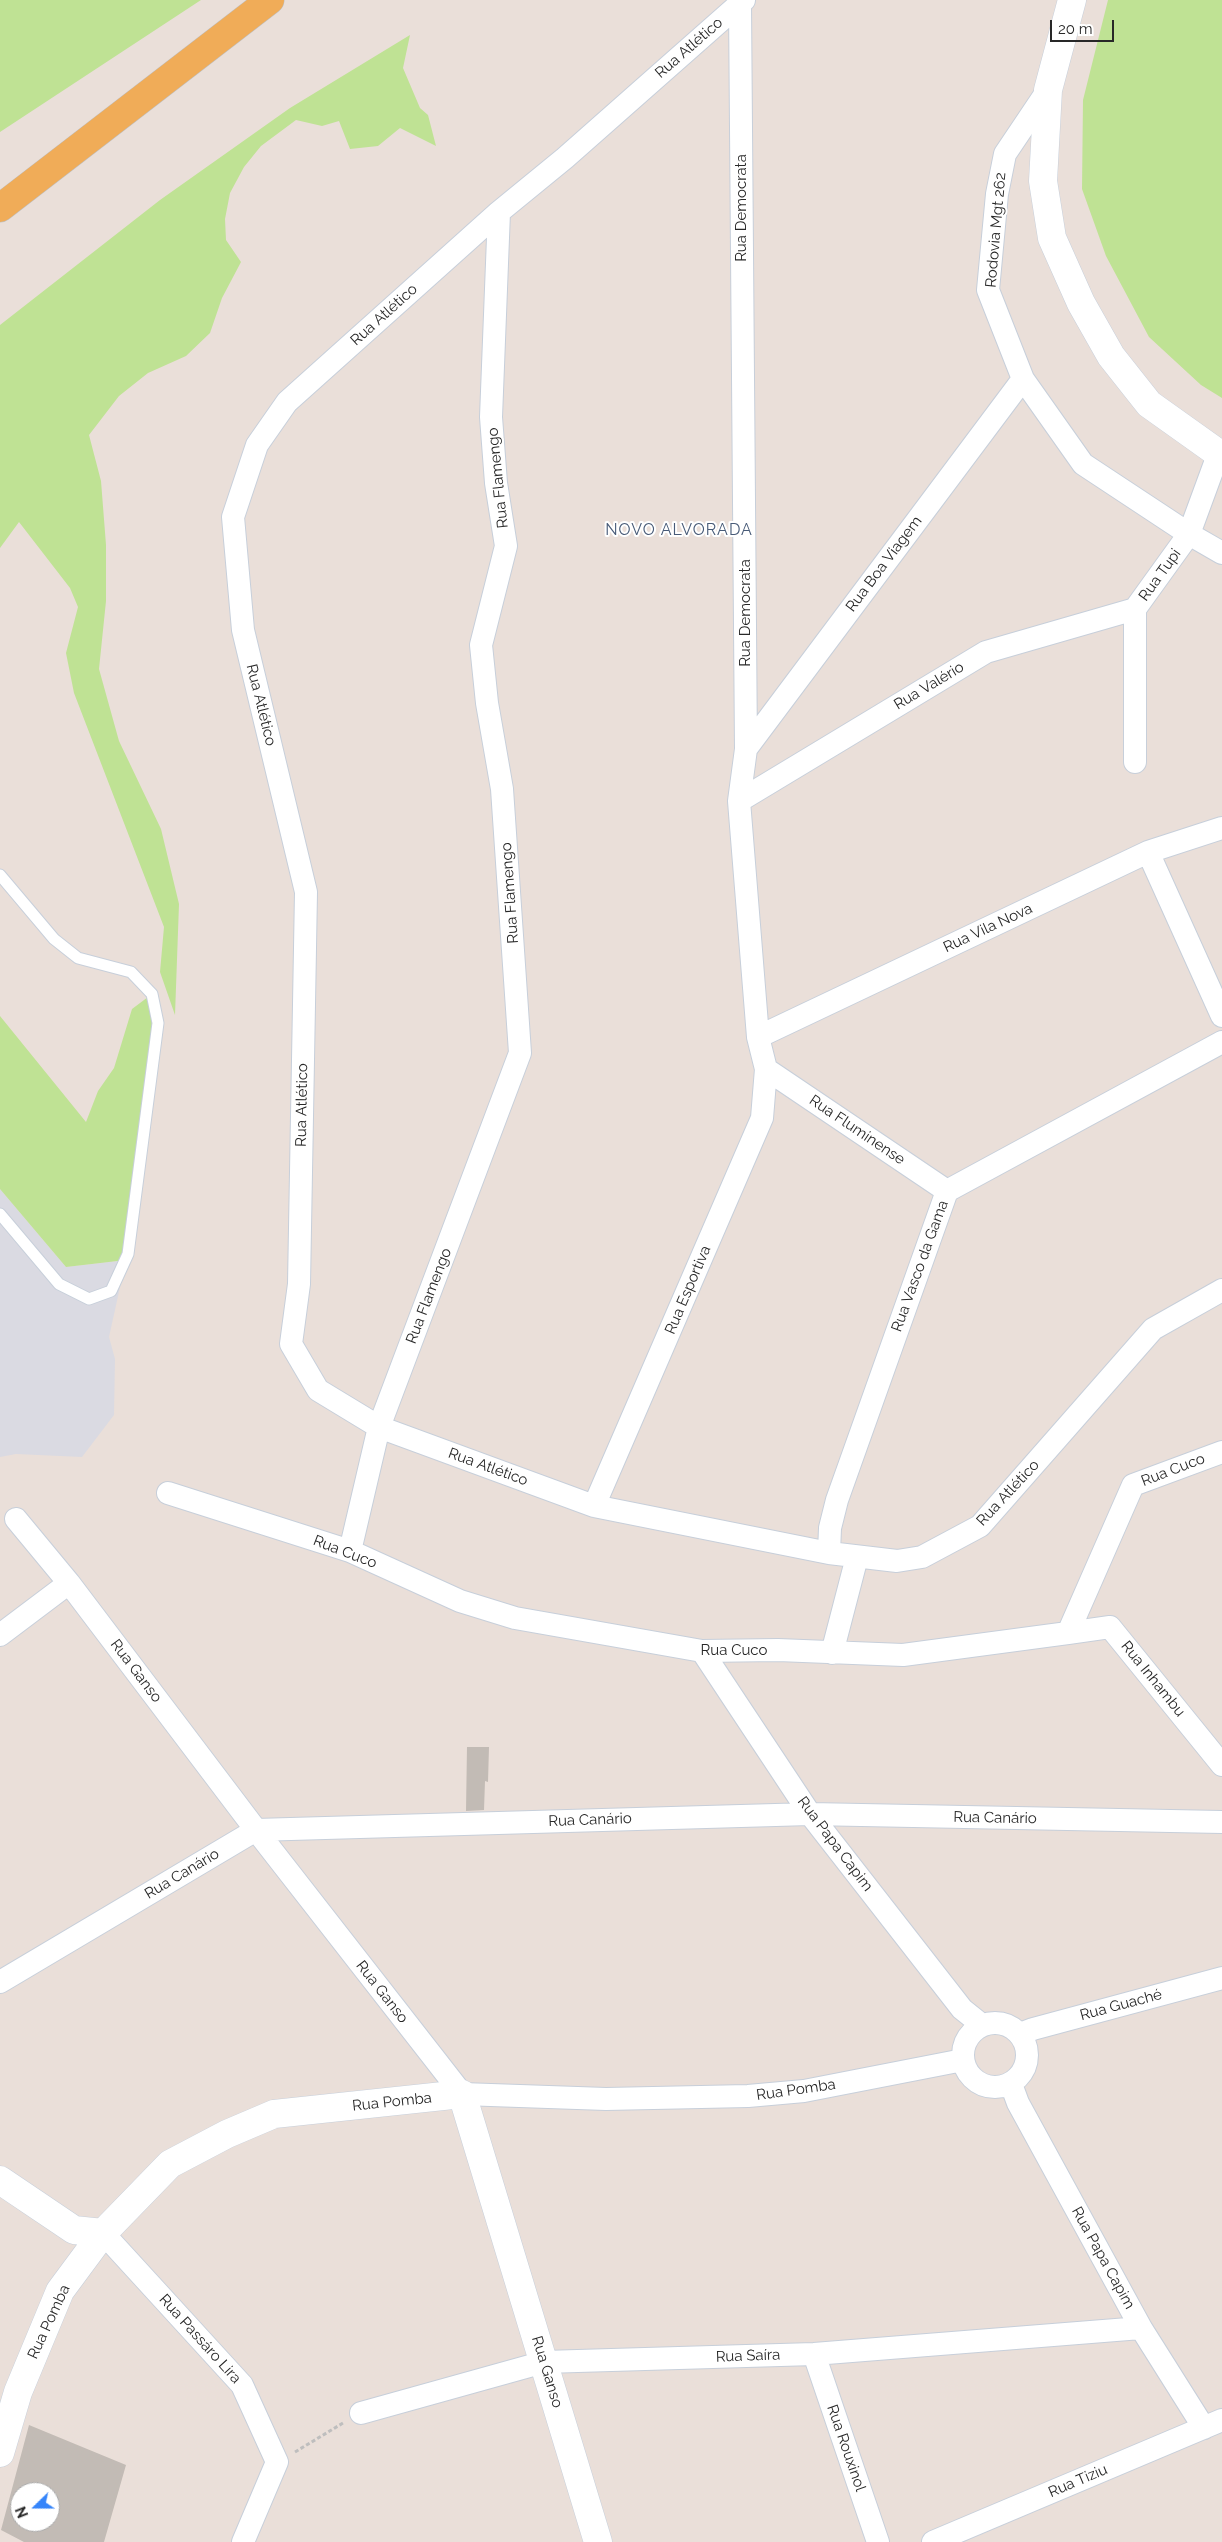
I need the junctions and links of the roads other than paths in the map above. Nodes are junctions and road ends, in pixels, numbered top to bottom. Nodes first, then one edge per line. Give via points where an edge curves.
1 (270, 0) edge
2 (1072, 0) edge
3 (742, 2) edge
4 (1048, 90) junction
5 (0, 208) edge
6 (499, 212) junction
7 (1023, 379) junction
8 (1220, 455) edge
9 (1189, 534) junction
10 (1222, 553) edge
11 (1135, 609) junction
12 (746, 749) junction
13 (1135, 762) dead end
14 (739, 801) junction
15 (1222, 828) edge
16 (1148, 852) junction
17 (0, 875) edge
18 (1222, 1016) edge
19 (758, 1037) junction
20 (1222, 1042) edge
21 (766, 1069) junction
22 (947, 1190) junction
23 (0, 1214) edge
24 (1222, 1290) edge
25 (379, 1427) junction
26 (1222, 1452) edge
27 (168, 1493) dead end
28 (594, 1506) junction
29 (16, 1519) dead end
30 (350, 1551) junction
31 (829, 1553) junction
32 (857, 1557) junction
33 (69, 1583) junction
34 (1068, 1633) junction
35 (0, 1635) edge
36 (702, 1651) junction
37 (832, 1653) junction
38 (1222, 1765) edge
39 (810, 1814) junction
40 (1222, 1822) edge
41 (256, 1830) junction
42 (1222, 1978) edge
43 (0, 1982) edge
44 (982, 2025) junction
45 (1020, 2034) junction
46 (963, 2060) junction
47 (1011, 2084) junction
48 (462, 2094) junction
49 (0, 2180) edge
50 (103, 2232) junction
51 (1141, 2328) junction
52 (814, 2354) junction
53 (544, 2362) junction
54 (361, 2413) road end
55 (1213, 2424) edge
56 (0, 2453) edge
57 (243, 2542) edge
58 (598, 2542) edge
59 (878, 2542) edge
60 (933, 2542) edge

1 - 5 main road
2 - 4 street
3 - 6 street, Rua Atlético
3 - 12 street, Rua Democrata
4 - 7 street, Rodovia Mgt 262 via 1005,154 997,194 988,290
4 - 8 street via 1043,181 1052,238 1081,303 1111,356 1149,404
6 - 25 street, Rua Flamengo via 491,417 496,483 506,546 481,644 502,790 520,1053
6 - 25 street, Rua Atlético via 287,402 257,446 233,517 242,630 306,892 299,1284 292,1344 318,1390
7 - 9 street, Rodovia Mgt 262 via 1083,464
7 - 12 street, Rua Boa Viagem
8 - 9 street, Rua Tupi
9 - 10 street, Rodovia Mgt 262
9 - 11 street, Rua Tupi
11 - 13 street, Rua Tupi
11 - 14 street, Rua Valério via 986,652
12 - 14 street, Rua Democrata
14 - 19 street, Rua Democrata
15 - 16 street, Rua Vila Nova
16 - 18 street
16 - 19 street, Rua Vila Nova
17 - 23 lane via 54,940 78,958 131,972 152,994 158,1023 128,1254 111,1291 89,1299 59,1284
19 - 21 street, Rua Democrata
20 - 22 street, Rua Vasco da Gama
21 - 22 street, Rua Fluminense
21 - 28 street, Rua Esportiva via 762,1118
22 - 31 street, Rua Vasco da Gama via 837,1500 830,1528
24 - 32 street, Rua Atlético via 1153,1329 980,1526 922,1557 897,1561
25 - 28 street, Rua Atlético
25 - 30 street, Rua Flamengo
26 - 34 street, Rua Cuco via 1133,1485
27 - 30 street, Rua Cuco
28 - 31 street, Rua Atlético
29 - 33 street, Rua Ganso
30 - 36 street, Rua Cuco via 460,1601 515,1618
31 - 32 street, Rua Atlético
32 - 37 street
33 - 35 street
33 - 41 street, Rua Ganso
34 - 37 street, Rua Cuco via 903,1655
34 - 38 street, Rua Inhambu via 1110,1626
36 - 37 street, Rua Cuco
36 - 39 street, Rua Papa Capim
39 - 40 street, Rua Canário
39 - 41 street, Rua Canário
39 - 44 street, Rua Papa Capim via 962,2009
41 - 43 street, Rua Canário
41 - 48 street, Rua Ganso
42 - 45 street, Rua Guaché
44 - 45 street via 1003,2023
44 - 46 street via 966,2039
45 - 47 street via 1028,2051 1027,2061 1024,2070
46 - 47 street via 966,2070 981,2084 1002,2087
46 - 48 street, Rua Pomba via 804,2091 748,2096 606,2098
47 - 51 street, Rua Papa Capim via 1018,2103
48 - 50 street, Rua Pomba via 274,2114 170,2164
48 - 53 street, Rua Ganso
49 - 50 street via 74,2230
50 - 56 street, Rua Pomba via 60,2291 18,2392
50 - 57 street, Rua Passáro Lira via 242,2385 277,2462
51 - 52 street, Rua Saíra
51 - 55 street, Rua Papa Capim
52 - 53 street, Rua Saíra
52 - 59 street, Rua Rouxinol
53 - 54 street, Rua Saíra
53 - 58 street, Rua Ganso
55 - 60 street, Rua Tiziu

